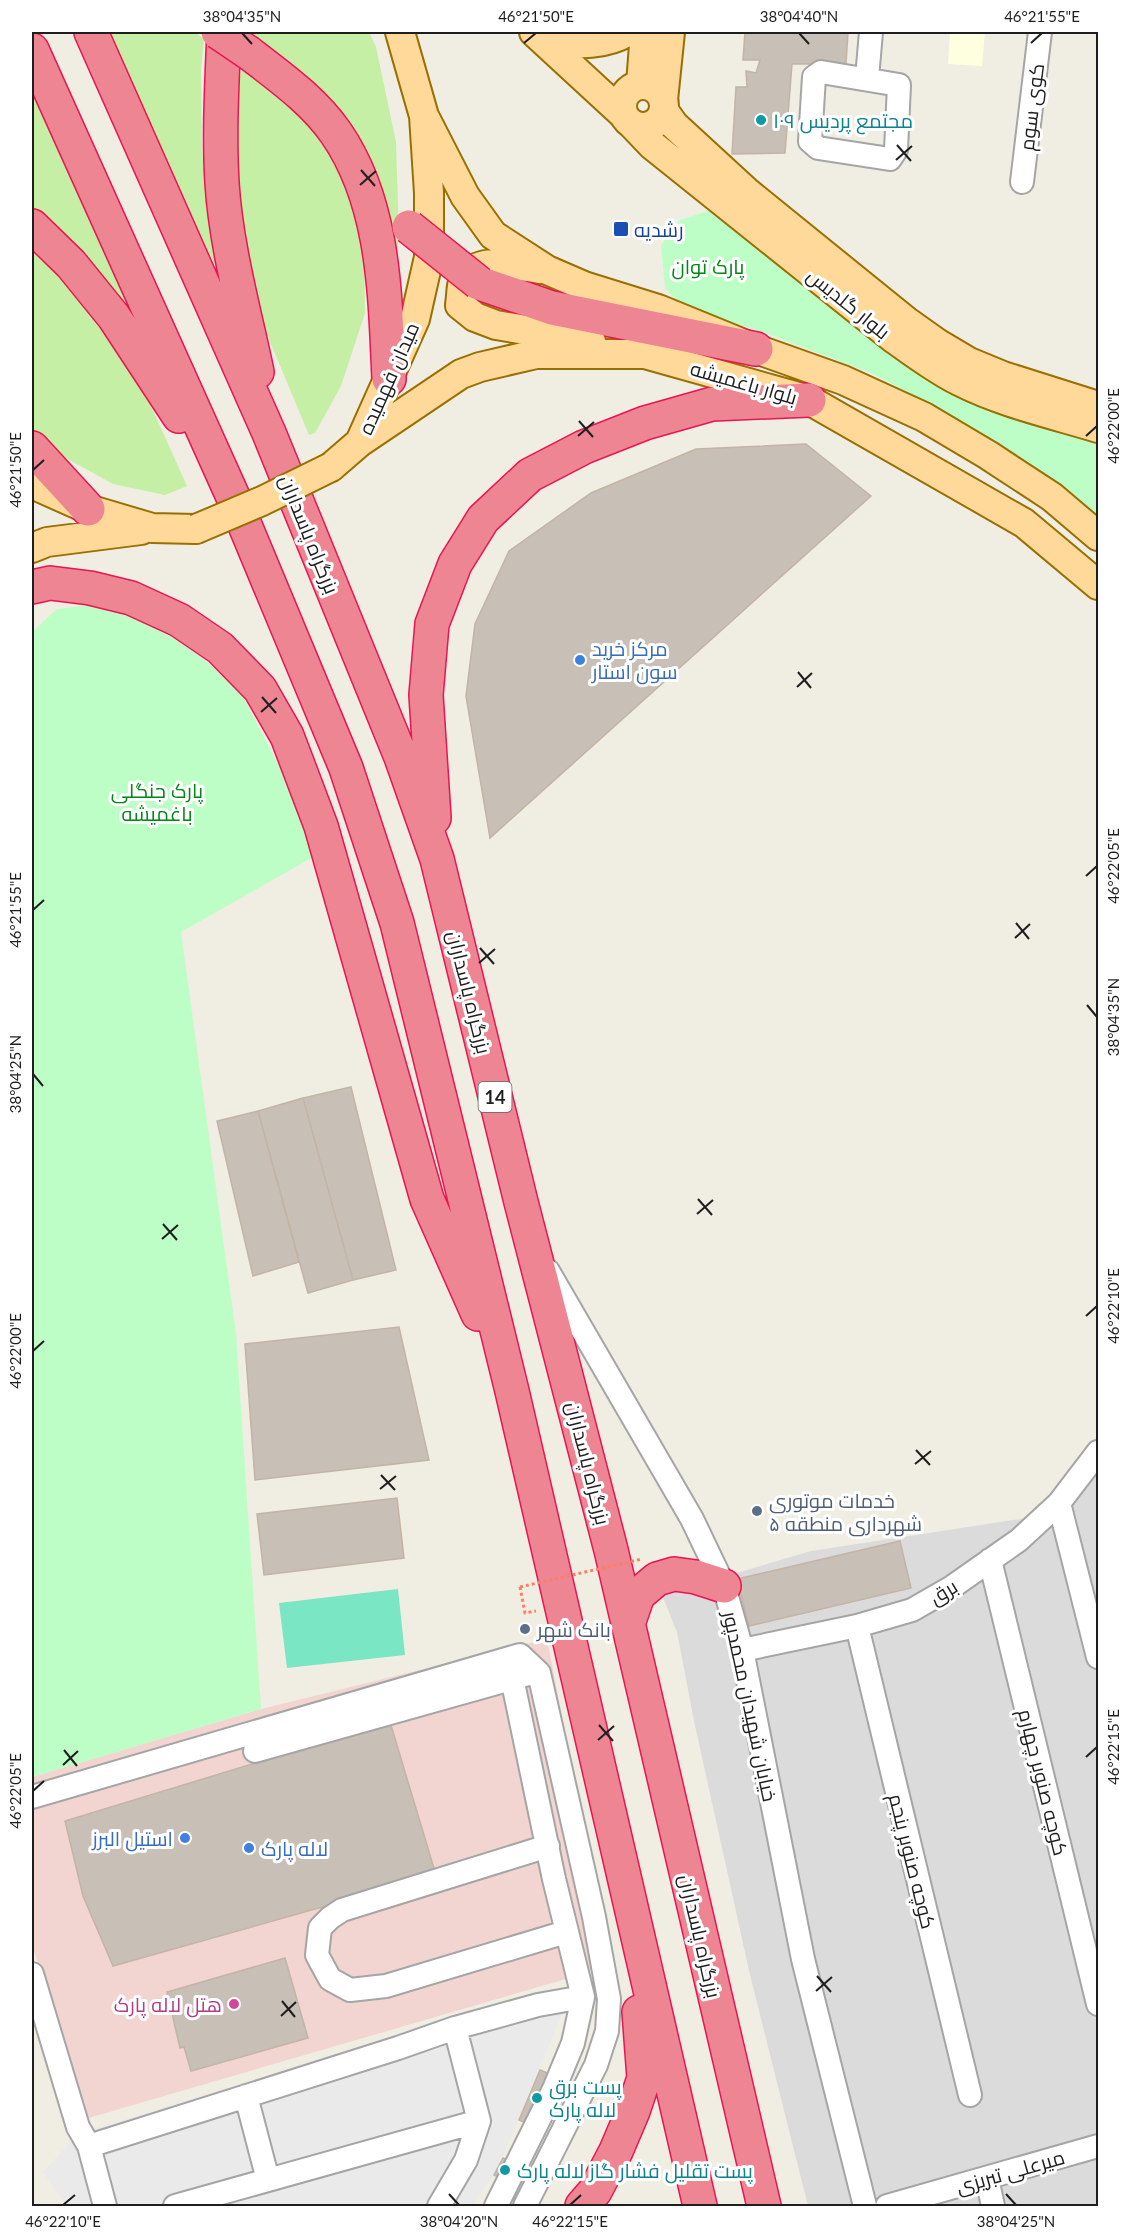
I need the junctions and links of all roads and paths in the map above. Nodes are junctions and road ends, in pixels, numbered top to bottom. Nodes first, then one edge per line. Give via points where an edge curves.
1 (91, 32) edge
2 (218, 32) edge
3 (224, 32) edge
4 (400, 32) edge
5 (627, 32) edge
6 (645, 32) edge
7 (670, 32) edge
8 (871, 32) edge
9 (1040, 32) edge
10 (541, 37) edge
11 (32, 50) edge
12 (867, 78) junction
13 (656, 98) junction
14 (424, 116) junction
15 (628, 119) junction
16 (360, 175) junction
17 (1022, 182) dead end
18 (32, 226) edge
19 (547, 270) junction
20 (756, 349) junction
21 (645, 354) junction
22 (389, 379) junction
23 (809, 400) junction
24 (1098, 406) edge
25 (1098, 428) edge
26 (269, 433) junction
27 (360, 442) junction
28 (32, 448) edge
29 (32, 484) edge
30 (234, 499) junction
31 (88, 509) junction
32 (152, 528) junction
33 (1098, 536) edge
34 (32, 548) edge
35 (1098, 585) edge
36 (32, 587) edge
37 (437, 859) junction
38 (533, 1246) junction
39 (512, 1391) junction
40 (1098, 1452) edge
41 (1059, 1503) junction
42 (642, 1560) dead end
43 (990, 1560) junction
44 (724, 1586) junction
45 (525, 1613) dead end
46 (628, 1624) junction
47 (857, 1626) junction
48 (742, 1650) junction
49 (1098, 1658) edge
50 (539, 1673) junction
51 (512, 1678) junction
52 (255, 1751) dead end
53 (32, 1797) edge
54 (548, 1846) junction
55 (553, 1872) junction
56 (633, 1917) junction
57 (566, 1932) junction
58 (32, 1974) edge
59 (583, 1997) junction
60 (1098, 2004) edge
61 (455, 2028) junction
62 (597, 2064) junction
63 (970, 2095) dead end
64 (246, 2096) junction
65 (479, 2121) junction
66 (89, 2145) junction
67 (1098, 2146) edge
68 (987, 2178) junction
69 (268, 2180) junction
70 (105, 2206) edge
71 (175, 2206) edge
72 (439, 2206) edge
73 (496, 2206) edge
74 (525, 2206) edge
75 (582, 2206) edge
76 (700, 2206) edge
77 (764, 2206) edge
78 (865, 2206) edge
79 (887, 2206) edge
80 (993, 2206) edge

1 - 26 highway, بزرگراه پاسداران / 14
2 - 16 highway, bridge via 300,92 336,132
3 - 26 highway via 222,185
4 - 14 main road, میدان فهمیده
5 - 10 main road via 616,38 580,44
6 - 13 main road
7 - 13 main road
8 - 12 street
9 - 17 street, کوی سوم
10 - 15 main road, بلوار گلدیس
11 - 30 highway
12 - 12 street via 821,72 816,75 812,145 890,159 896,150 899,85
13 - 15 main road via 658,121 654,124 643,127
13 - 15 main road via 629,90 621,108
13 - 24 main road, بلوار گلدیس via 674,125 748,193 937,343 1004,376
14 - 19 main road via 465,196 493,235
14 - 22 main road, میدان فهمیده via 429,257 415,319
15 - 25 main road, بلوار گلدیس via 652,145 925,361 996,397
16 - 20 highway, bridge via 409,227 479,283 552,309
16 - 22 highway via 375,225 385,297
18 - 30 highway via 71,264 114,317
19 - 20 main road, بلوار باغمیشه
19 - 21 main road via 494,263 474,269 462,284 460,305 475,317 496,325
20 - 33 main road, بلوار باغمیشه via 843,380 924,417 1052,497
21 - 23 main road, بلوار باغمیشه
21 - 27 main road, بلوار باغمیشه via 536,354 480,366 461,374
22 - 27 main road, میدان فهمیده
23 - 35 main road, بلوار باغمیشه via 1024,523
23 - 37 highway via 712,404 645,423 584,447 530,476 483,519 455,564 432,624 426,695
26 - 37 highway, بزرگراه پاسداران / 14 via 401,757
27 - 32 main road, میدان فهمیده, bridge via 331,467 196,529
28 - 31 highway
29 - 31 main road, میدان فهمیده
30 - 39 highway via 346,768 397,923
31 - 32 main road, میدان فهمیده
32 - 34 main road via 47,542
36 - 39 highway via 50,583 131,598 179,620 220,648 260,689 286,736 321,826 427,1199
37 - 38 highway, بزرگراه پاسداران / 14
38 - 44 street, خیابان شهیدان محمدپور via 692,1519
38 - 46 highway, بزرگراه پاسداران / 14
39 - 56 highway
40 - 41 street, برق
41 - 43 street, برق via 1019,1540
41 - 49 street
42 - 45 path, bridge via 520,1587
43 - 47 street, برق via 912,1610
43 - 60 street, کوچه صنوبر چهارم
44 - 46 highway via 674,1574 657,1579 638,1595
44 - 48 street, خیابان شهیدان محمدپور
46 - 77 highway, بزرگراه پاسداران / 14
47 - 48 street, برق
47 - 63 street, کوچه صنوبر پنجم
48 - 78 street, خیابان شهیدان محمدپور via 803,1959
50 - 51 street
50 - 53 street via 520,1655
50 - 62 street via 609,2000 607,2031
51 - 52 street
51 - 54 street
54 - 55 street
54 - 57 street via 342,1910 320,1928 316,1955 330,1979 350,1990 386,1986
55 - 57 street
55 - 62 street via 574,1868 599,1998
56 - 75 highway via 644,2078 616,2151 600,2184
56 - 76 highway
57 - 59 street
58 - 66 street via 78,2127
59 - 61 street
59 - 73 street via 573,2043 554,2089
61 - 64 street
61 - 65 street
62 - 74 street
64 - 66 street
64 - 69 street
65 - 69 street
65 - 72 street via 466,2160
66 - 70 street
67 - 68 street, میرعلی تبریزی
68 - 79 street, میرعلی تبریزی
68 - 80 street
69 - 71 street

